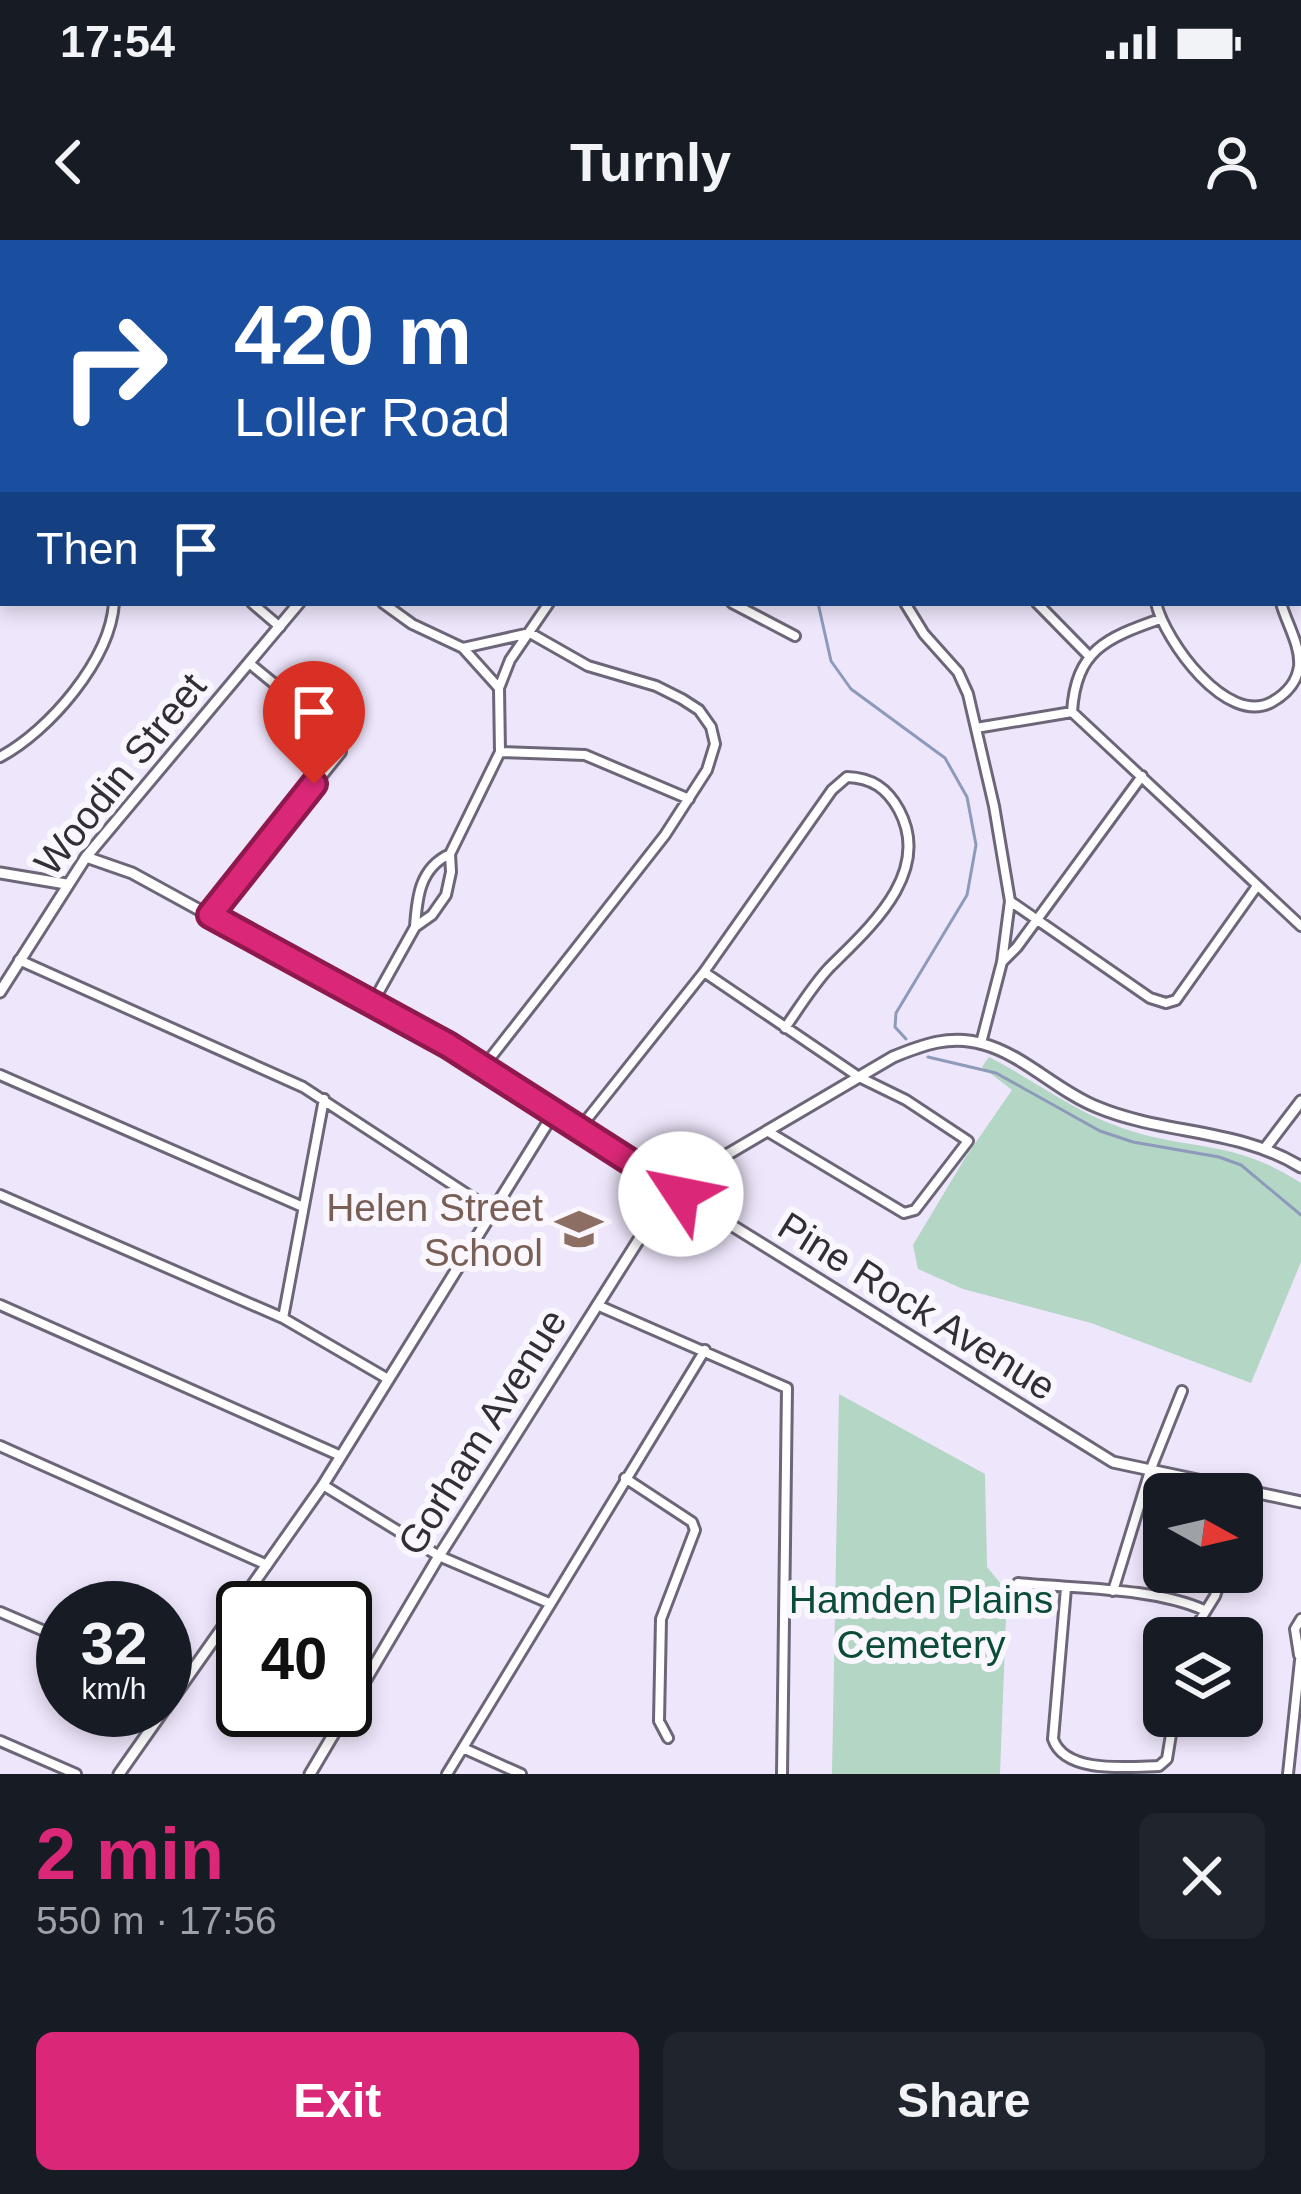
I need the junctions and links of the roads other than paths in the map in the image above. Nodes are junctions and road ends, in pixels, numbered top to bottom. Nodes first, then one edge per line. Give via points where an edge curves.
1 (112, 606) edge
2 (256, 606) edge
3 (297, 606) edge
4 (387, 606) edge
5 (547, 606) edge
6 (738, 606) edge
7 (907, 606) edge
8 (1040, 606) edge
9 (1157, 606) edge
10 (1282, 606) edge
11 (1160, 619) junction
12 (280, 627) junction
13 (530, 633) junction
14 (795, 636) dead end
15 (463, 648) junction
16 (1088, 655) junction
17 (248, 662) junction
18 (500, 688) junction
19 (1072, 712) junction
20 (976, 728) junction
21 (500, 752) junction
22 (0, 758) edge
23 (1142, 776) junction
24 (689, 799) junction
25 (450, 854) junction
26 (86, 857) junction
27 (0, 873) edge
28 (66, 884) junction
29 (1257, 886) junction
30 (1010, 901) junction
31 (210, 915) junction
32 (1037, 917) junction
33 (1301, 926) edge
34 (416, 927) junction
35 (19, 960) junction
36 (1002, 962) junction
37 (704, 972) junction
38 (0, 992) edge
39 (372, 1004) junction
40 (785, 1028) junction
41 (981, 1043) junction
42 (484, 1066) junction
43 (0, 1075) edge
44 (859, 1077) junction
45 (324, 1099) junction
46 (1301, 1102) edge
47 (554, 1112) junction
48 (580, 1128) junction
49 (767, 1131) junction
50 (1266, 1147) junction
51 (1301, 1167) edge
52 (672, 1187) junction
53 (0, 1195) edge
54 (303, 1207) junction
55 (493, 1211) junction
56 (597, 1304) junction
57 (0, 1305) edge
58 (284, 1318) junction
59 (705, 1351) junction
60 (388, 1379) junction
61 (1182, 1391) dead end
62 (0, 1446) edge
63 (341, 1456) junction
64 (1150, 1472) junction
65 (1155, 1473) edge
66 (625, 1478) junction
67 (323, 1485) junction
68 (1263, 1494) edge
69 (1301, 1502) edge
70 (439, 1556) junction
71 (267, 1566) junction
72 (1018, 1583) dead end
73 (1066, 1588) junction
74 (1113, 1592) junction
75 (1216, 1593) edge
76 (549, 1603) junction
77 (1204, 1610) junction
78 (0, 1612) edge
79 (1200, 1617) edge
80 (1301, 1619) edge
81 (36, 1628) edge
82 (1300, 1653) edge
83 (192, 1670) edge
84 (145, 1737) edge
85 (1171, 1737) edge
86 (668, 1738) dead end
87 (0, 1741) edge
88 (463, 1748) junction
89 (76, 1774) edge
90 (119, 1774) edge
91 (310, 1774) edge
92 (447, 1774) edge
93 (521, 1774) edge
94 (782, 1774) edge
95 (1288, 1774) edge

1 - 22 street via 101,652 43,726
2 - 12 street
3 - 12 street, Woodin Street
4 - 15 street
5 - 13 street
6 - 14 street
7 - 20 street via 958,672
8 - 16 street
9 - 11 street
10 - 11 street via 1300,665 1292,685 1264,706 1230,701
11 - 16 street
12 - 17 street, Woodin Street
13 - 15 street
13 - 18 street
13 - 24 street via 699,710 715,744
15 - 18 street
16 - 19 street
17 - 26 street, Woodin Street
17 - 31 street via 332,731 340,752
18 - 21 street
19 - 20 street
19 - 23 street
20 - 30 street
21 - 24 street via 585,755
21 - 25 street
23 - 29 street
23 - 32 street
24 - 42 street
25 - 34 street via 423,879
25 - 34 street via 446,896
26 - 28 street, Woodin Street
26 - 31 street, Pine Rock Avenue
27 - 28 street
28 - 35 street, Woodin Street
29 - 32 street via 1176,1000 1166,1003
29 - 33 street
30 - 32 street
30 - 36 street
31 - 39 street, Pine Rock Avenue
32 - 36 street
34 - 39 street
35 - 38 street, Woodin Street
35 - 45 street
36 - 41 street
37 - 40 street
37 - 40 street via 832,790 847,777 878,784 905,821 901,883
37 - 48 street
39 - 42 street, Pine Rock Avenue
40 - 44 street
41 - 44 street via 926,1043
41 - 50 street via 1093,1106
42 - 47 street, Pine Rock Avenue
43 - 54 street
44 - 49 street
44 - 49 street via 968,1141 915,1210 904,1213
45 - 54 street
45 - 55 street
46 - 50 street
47 - 48 street, Pine Rock Avenue
47 - 55 street
48 - 52 street, Pine Rock Avenue
49 - 52 street
50 - 51 street
52 - 56 street, Gorham Avenue
52 - 64 street, Pine Rock Avenue via 1097,1454
53 - 58 street
54 - 58 street
55 - 60 street
56 - 59 street
56 - 70 street, Gorham Avenue
57 - 63 street
58 - 60 street
59 - 66 street
59 - 94 street via 787,1388
60 - 63 street
61 - 64 street
62 - 71 street
63 - 67 street
64 - 65 street, Pine Rock Avenue
64 - 74 street
66 - 76 street
66 - 86 street via 695,1530 661,1619 659,1721
67 - 70 street
67 - 71 street
68 - 69 street, Pine Rock Avenue
70 - 76 street
70 - 91 street, Gorham Avenue
71 - 83 street
72 - 73 street
73 - 74 street
73 - 85 street via 1057,1752 1068,1761 1159,1766
74 - 77 street
75 - 77 street
76 - 88 street
77 - 79 street
78 - 81 street
80 - 82 street
82 - 95 street
84 - 90 street
87 - 89 street
88 - 92 street
88 - 93 street

